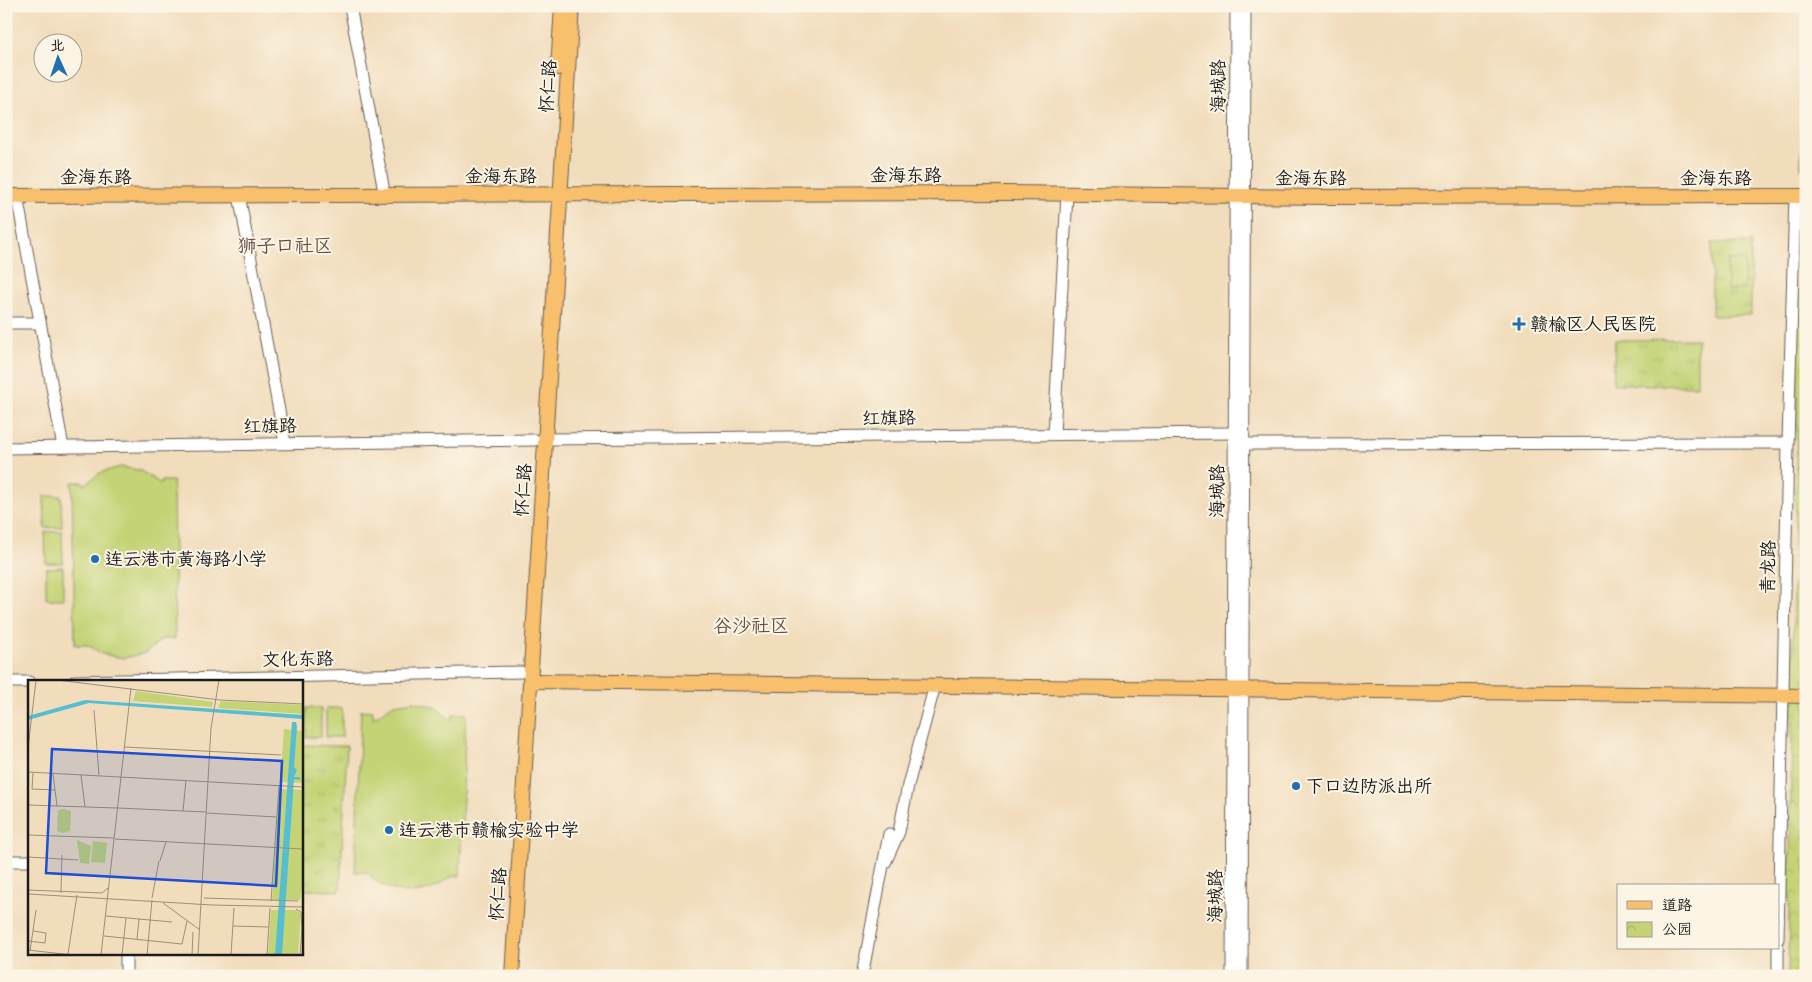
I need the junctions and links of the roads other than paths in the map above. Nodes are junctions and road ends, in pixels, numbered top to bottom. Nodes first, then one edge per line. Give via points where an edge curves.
1 (350, 6) edge
2 (562, 6) edge
3 (572, 6) edge
4 (1236, 6) edge
5 (1245, 6) edge
6 (383, 186) junction
7 (555, 190) junction
8 (1240, 192) junction
9 (10, 193) edge
10 (1802, 193) edge
11 (1067, 194) junction
12 (239, 195) junction
13 (6, 323) edge
14 (40, 323) junction
15 (1234, 433) junction
16 (1054, 434) junction
17 (540, 439) junction
18 (285, 443) junction
19 (1788, 443) junction
20 (1244, 444) junction
21 (62, 447) junction
22 (6, 448) edge
23 (527, 676) junction
24 (165, 680) edge
25 (6, 682) edge
26 (28, 682) edge
27 (935, 685) junction
28 (1238, 685) junction
29 (1806, 687) edge
30 (1784, 693) junction
31 (1806, 696) edge
32 (889, 834) dead end
33 (6, 861) edge
34 (28, 861) edge
35 (885, 863) junction
36 (1779, 884) edge
37 (1778, 950) edge
38 (126, 954) edge
39 (126, 976) edge
40 (502, 976) edge
41 (512, 976) edge
42 (862, 976) edge
43 (1232, 976) edge
44 (1242, 976) edge
45 (1778, 976) edge

1 - 6 street
2 - 7 main road, 怀仁路
3 - 7 main road, 怀仁路
4 - 8 street, 海城路
5 - 8 street, 海城路
6 - 7 main road, 金海东路
6 - 9 main road, 金海东路
7 - 8 main road, 金海东路 via 1021,185
7 - 11 main road, 金海东路
7 - 12 main road, 金海东路
7 - 17 main road, 怀仁路
8 - 10 main road, 金海东路
8 - 11 main road, 金海东路
8 - 15 street, 海城路
8 - 20 street, 海城路
9 - 12 main road, 金海东路
9 - 14 street
10 - 19 street, 青龙路
11 - 16 street
12 - 18 street
13 - 14 street
14 - 21 street
15 - 16 street, 红旗路
15 - 28 street, 海城路
16 - 17 street, 红旗路
17 - 18 street, 红旗路
17 - 23 main road, 怀仁路
18 - 21 street, 红旗路
19 - 20 street
19 - 30 street, 青龙路
20 - 28 street, 海城路
21 - 22 street, 红旗路
23 - 24 street, 文化东路
23 - 27 main road
23 - 28 main road
23 - 40 main road, 怀仁路
23 - 41 main road, 怀仁路
25 - 26 street
27 - 28 main road
27 - 35 street via 899,832
28 - 30 main road
28 - 43 street, 海城路
28 - 44 street, 海城路
29 - 30 main road
30 - 31 main road
30 - 36 street, 青龙路
32 - 35 street
33 - 34 street
35 - 42 street
37 - 45 street
38 - 39 street

